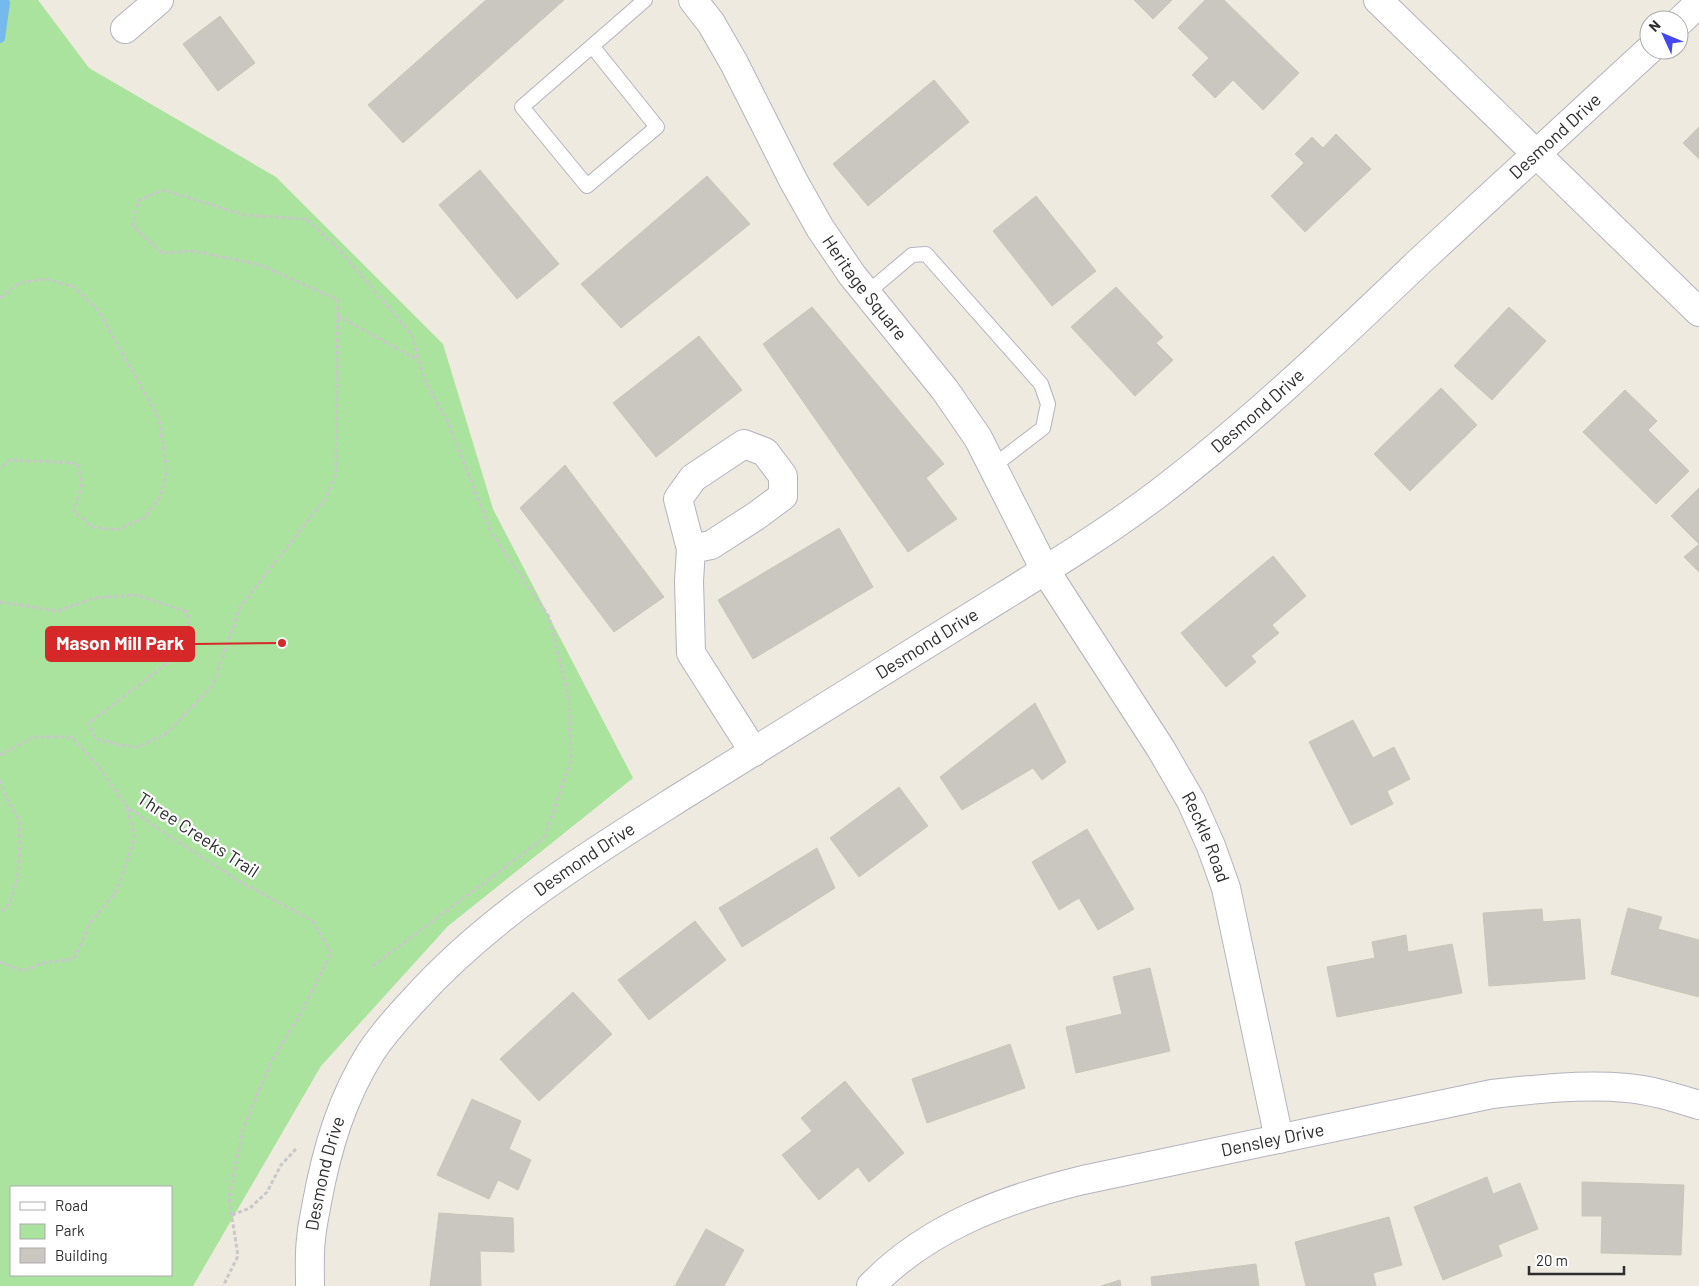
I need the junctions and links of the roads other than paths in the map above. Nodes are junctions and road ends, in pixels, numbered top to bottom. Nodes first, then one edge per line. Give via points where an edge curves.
1 (159, 0) edge
2 (645, 0) edge
3 (693, 0) edge
4 (1378, 0) edge
5 (1699, 3) edge
6 (1689, 12) edge
7 (125, 28) dead end
8 (592, 46) junction
9 (1639, 59) edge
10 (1538, 154) junction
11 (867, 293) junction
12 (1699, 312) edge
13 (992, 467) junction
14 (691, 549) dead end
15 (1045, 570) junction
16 (754, 752) junction
17 (1699, 1105) edge
18 (1279, 1139) junction
19 (310, 1286) edge
20 (871, 1286) edge

1 - 7 street
2 - 8 lane
3 - 11 street, Heritage Square via 711,23 734,63 820,228
4 - 10 street
5 - 6 street
8 - 8 lane via 522,107 587,186 657,127
9 - 10 street, Desmond Drive
10 - 12 street
10 - 15 street, Desmond Drive via 1319,357 1198,462 1118,522
11 - 13 street, Heritage Square via 945,390 978,438
11 - 13 lane via 912,255 926,254 1042,384 1048,404 1043,428
13 - 15 street, Heritage Square
14 - 16 street via 691,652
15 - 16 street, Desmond Drive
15 - 18 street, Reckle Road via 1161,749 1191,801 1211,846 1226,888
16 - 19 street, Desmond Drive via 603,846 516,907 473,941 398,1016 372,1052 348,1096 329,1144 311,1238
17 - 18 street, Densley Drive via 1628,1088 1537,1089 1492,1094
18 - 20 street, Densley Drive via 1075,1182 1008,1201 940,1232 911,1251

